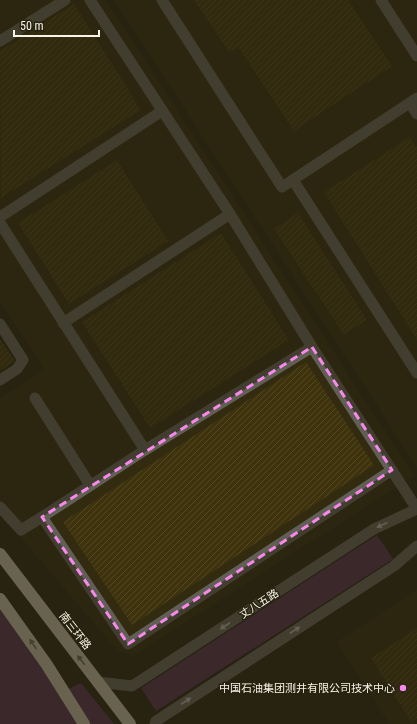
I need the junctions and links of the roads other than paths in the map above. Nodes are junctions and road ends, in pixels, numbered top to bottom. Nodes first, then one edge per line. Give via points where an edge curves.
1 (65, 0) edge
2 (90, 0) edge
3 (162, 0) edge
4 (380, 0) edge
5 (0, 42) edge
6 (417, 56) edge
7 (414, 100) edge
8 (162, 111) junction
9 (417, 114) edge
10 (293, 180) junction
11 (230, 214) junction
12 (0, 216) edge
13 (0, 223) edge
14 (63, 323) junction
15 (0, 324) edge
16 (312, 347) junction
17 (417, 373) edge
18 (0, 380) edge
19 (35, 398) dead end
20 (145, 450) junction
21 (392, 470) junction
22 (90, 486) junction
23 (0, 507) edge
24 (417, 509) edge
25 (42, 517) junction
26 (417, 546) edge
27 (0, 554) edge
28 (0, 599) edge
29 (98, 682) junction
30 (84, 724) edge
31 (130, 724) edge
32 (155, 724) edge

1 - 5 street
2 - 8 street
3 - 10 street via 282,188
4 - 6 street
7 - 9 street
7 - 10 street
8 - 11 street
8 - 12 street
10 - 17 street
11 - 14 street
11 - 16 street
13 - 14 street
14 - 20 street
15 - 18 street via 23,360 17,369
16 - 20 street
16 - 21 street
19 - 22 street
20 - 22 street
21 - 24 street
21 - 25 street via 128,644
22 - 25 street
23 - 25 street via 21,530
24 -> 29 street, 丈八五路 via 374,529 132,686
32 -> 26 street via 394,566
29 -> 27 highway, 南三环路
30 -> 28 highway
29 - 31 highway, 南三环路

